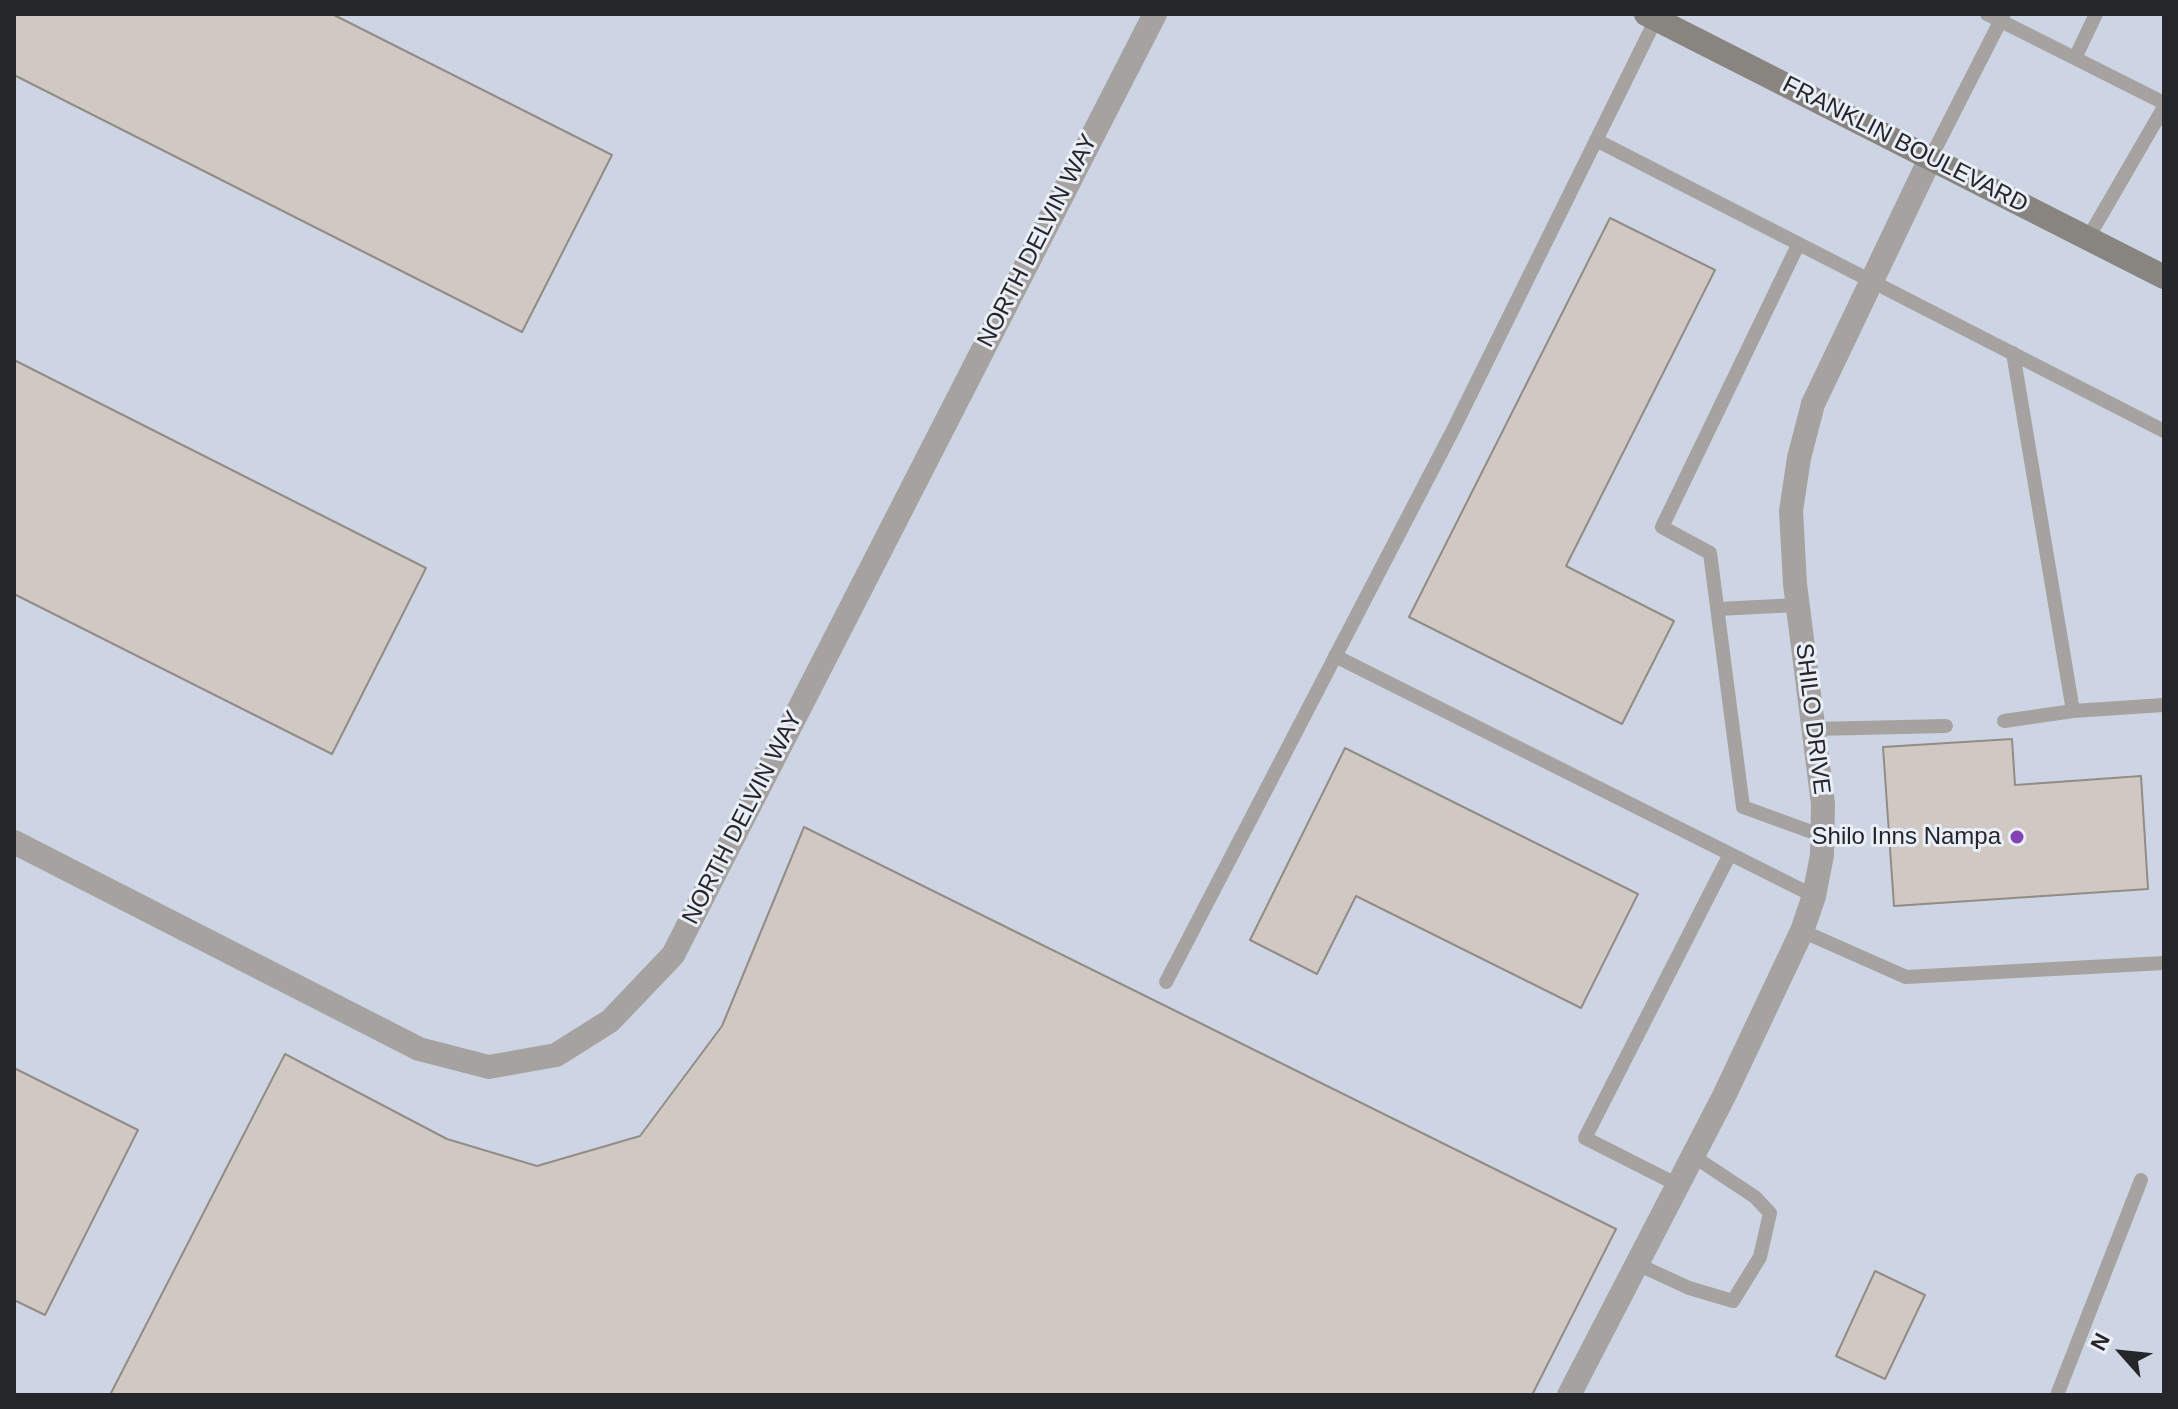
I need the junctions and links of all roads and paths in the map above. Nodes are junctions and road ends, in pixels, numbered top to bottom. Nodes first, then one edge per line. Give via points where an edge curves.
1 (1155, 14) edge
2 (2096, 14) edge
3 (1997, 16) edge
4 (1651, 17) edge
5 (2075, 58) junction
6 (2164, 105) edge
7 (1596, 140) junction
8 (1930, 159) junction
9 (2088, 238) junction
10 (1798, 245) junction
11 (2164, 277) edge
12 (1869, 281) junction
13 (2013, 353) junction
14 (2164, 431) edge
15 (1797, 605) junction
16 (1718, 609) junction
17 (1335, 656) junction
18 (2164, 705) edge
19 (2073, 711) junction
20 (2004, 721) dead end
21 (1946, 726) dead end
22 (1814, 729) junction
23 (1823, 836) junction
24 (14, 842) edge
25 (1730, 854) junction
26 (1814, 896) junction
27 (1802, 931) junction
28 (2164, 963) edge
29 (1166, 982) dead end
30 (1693, 1156) junction
31 (2141, 1180) dead end
32 (1678, 1185) junction
33 (1637, 1264) junction
34 (1569, 1395) edge
35 (2057, 1395) edge

1 - 24 street, NORTH DELVIN WAY via 673,955 610,1021 556,1055 489,1067 419,1049
2 - 5 lane
3 - 5 lane
3 - 8 lane
4 - 7 lane
4 - 8 main road, FRANKLIN BOULEVARD
5 - 6 lane
6 - 9 lane
7 - 10 lane
7 - 17 lane
8 - 9 main road, FRANKLIN BOULEVARD
8 - 12 street, SHILO DRIVE
9 - 11 main road, FRANKLIN BOULEVARD
10 - 12 lane
10 - 16 lane via 1662,527 1710,553
12 - 13 lane
12 - 15 street, SHILO DRIVE via 1813,404 1799,458 1791,511
13 - 14 lane
13 - 19 lane
15 - 16 lane
15 - 22 street, SHILO DRIVE
16 - 23 lane via 1743,807
17 - 25 lane
17 - 29 lane
18 - 19 lane
19 - 20 lane
21 - 22 lane
22 - 23 street, SHILO DRIVE
23 - 26 street, SHILO DRIVE
25 - 26 lane
25 - 32 lane via 1585,1138
26 - 27 street, SHILO DRIVE
27 - 28 lane via 1906,977
27 - 30 street, SHILO DRIVE
30 - 32 street, SHILO DRIVE
30 - 33 lane via 1770,1213 1760,1257 1733,1301
31 - 35 lane
32 - 33 street, SHILO DRIVE
33 - 34 street, SHILO DRIVE

